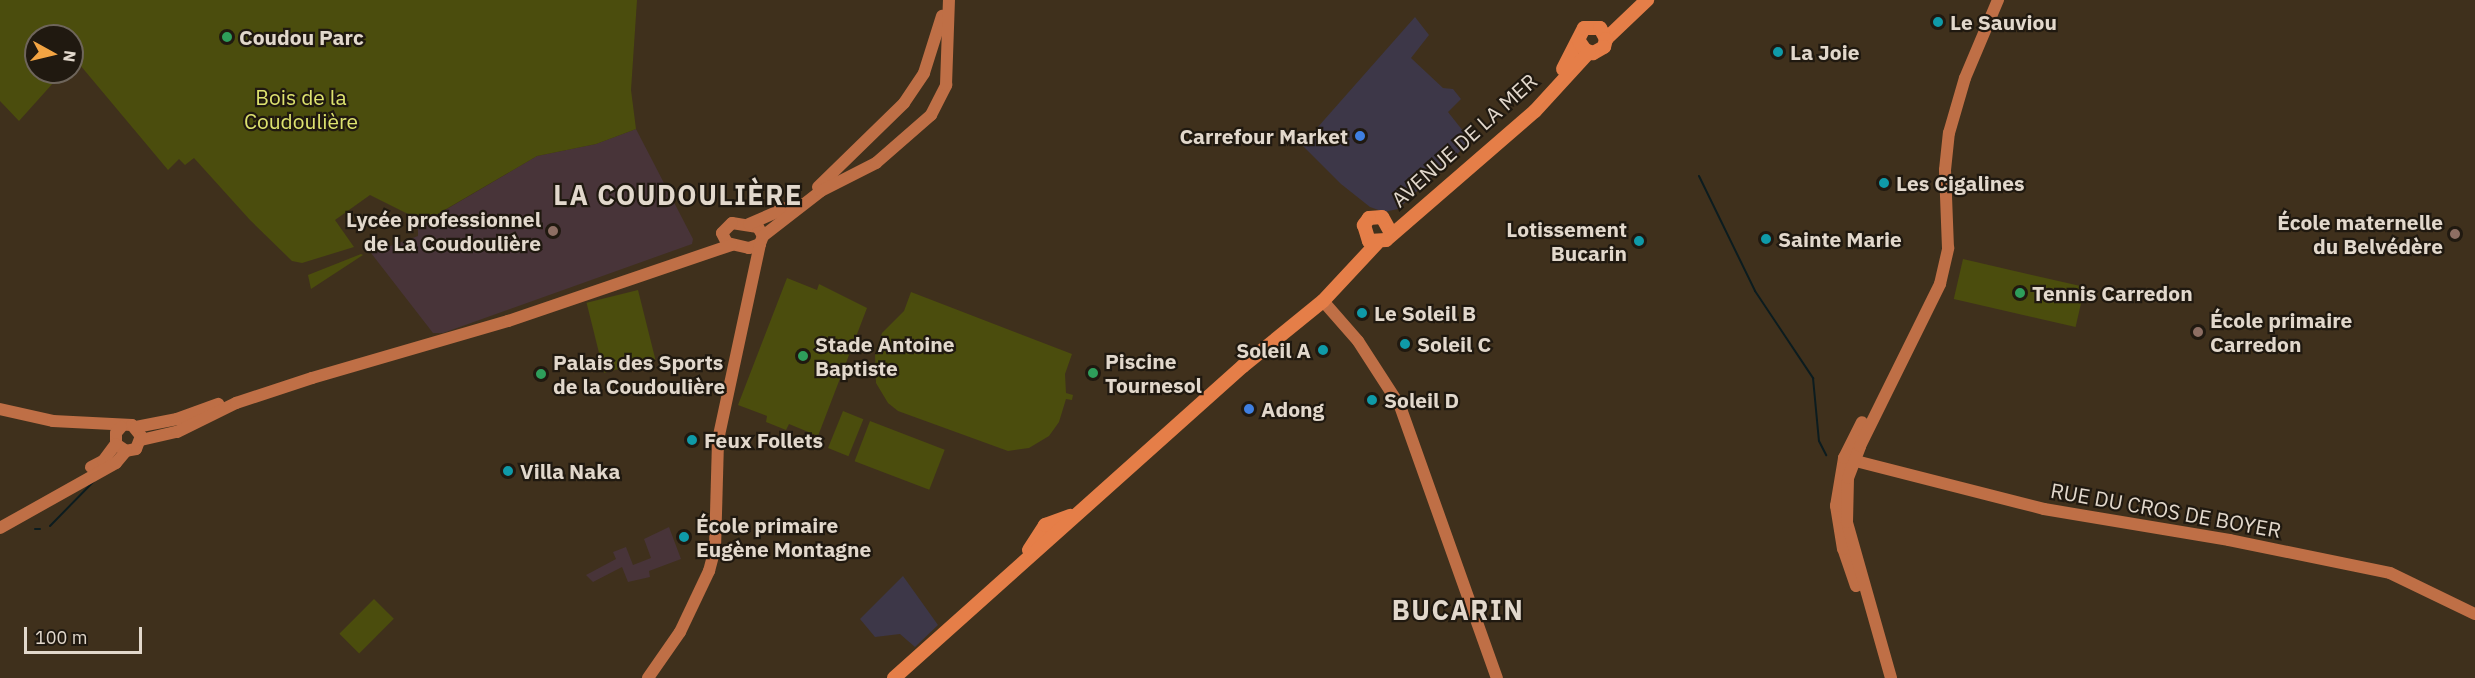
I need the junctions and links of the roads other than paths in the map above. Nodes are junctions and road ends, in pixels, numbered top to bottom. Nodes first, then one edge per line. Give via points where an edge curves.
1 (947, 0) edge
2 (1638, 0) edge
3 (1647, 0) edge
4 (1998, 0) edge
5 (1603, 33) junction
6 (1579, 41) junction
7 (1589, 52) junction
8 (749, 224) junction
9 (1388, 226) junction
10 (761, 240) junction
11 (1372, 240) junction
12 (732, 243) junction
13 (752, 273) junction
14 (1323, 301) junction
15 (486, 328) junction
16 (1286, 328) junction
17 (0, 409) edge
18 (136, 427) junction
19 (119, 440) junction
20 (141, 440) junction
21 (1849, 459) junction
22 (0, 519) edge
23 (0, 528) edge
24 (2475, 614) edge
25 (648, 678) edge
26 (894, 678) edge
27 (1497, 678) edge
28 (1891, 678) edge

1 - 8 street via 924,73 895,114 818,187 777,213
1 - 10 street via 945,85 931,116 876,163 813,196
2 - 5 main road
3 - 5 main road
4 - 21 street via 1965,78 1949,133 1945,170 1949,226 1946,266 1929,312 1869,409
5 - 6 main road via 1584,28
5 - 7 main road, AVENUE DE LA MER via 1601,50
6 - 7 main road
6 - 9 main road, AVENUE DE LA MER via 1550,88 1522,117
7 - 9 main road, AVENUE DE LA MER via 1526,119
8 - 10 street via 758,227
8 - 12 street via 732,223
9 - 11 main road
9 - 11 main road via 1374,216 1366,221
10 - 12 street
10 - 13 street
11 - 14 main road
11 - 16 main road via 1302,307
12 - 13 street
12 - 15 street
13 - 25 street via 718,440 715,549 700,594
14 - 16 main road
14 - 27 street via 1358,341 1400,406
15 - 18 street via 363,356 284,379 184,417
15 - 20 street via 312,378 236,403 177,432
16 - 26 main road via 1051,533
17 - 19 street via 53,421 104,425
18 - 19 street
18 - 20 street
19 - 20 street via 136,449
19 - 22 street via 102,461
19 - 23 street via 116,463
21 - 24 street, RUE DU CROS DE BOYER via 2044,509 2229,540 2390,573
21 - 28 street via 1838,484 1837,524

